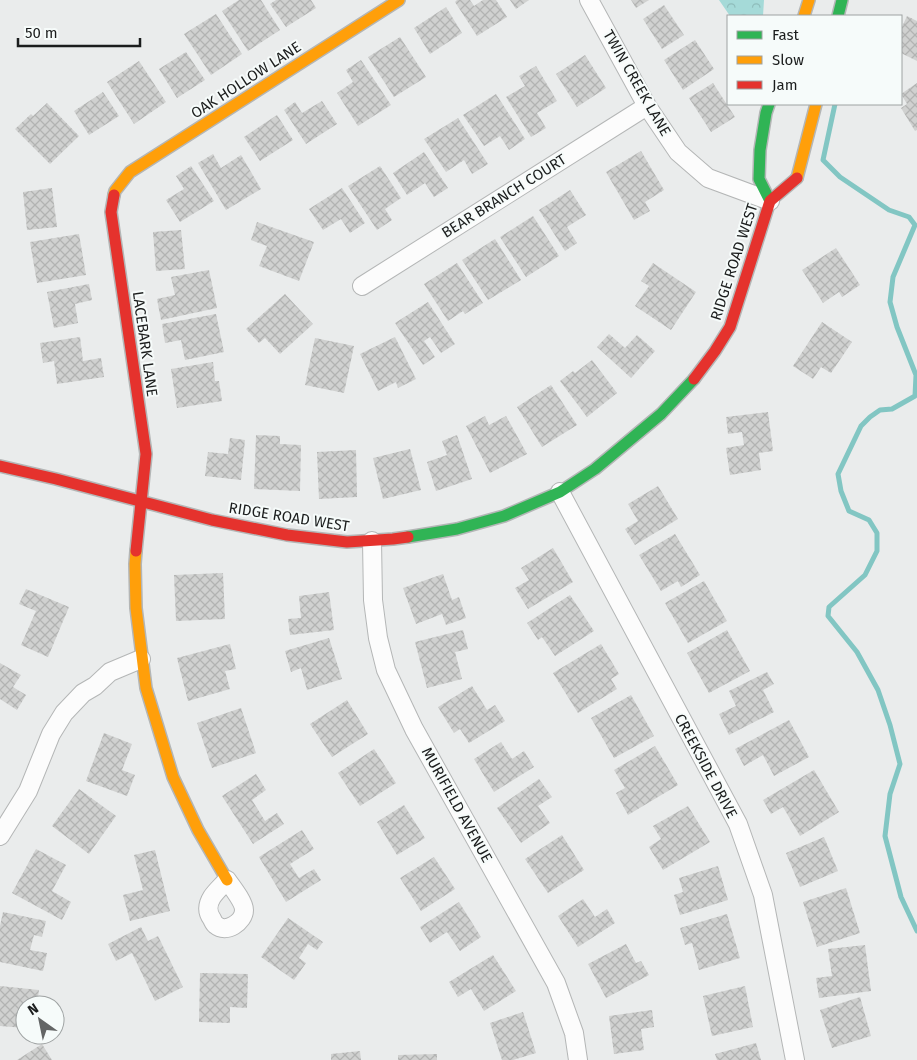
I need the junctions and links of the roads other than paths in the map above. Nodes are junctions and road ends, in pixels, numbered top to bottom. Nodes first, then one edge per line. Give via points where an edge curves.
1 (399, 0) edge
2 (589, 0) edge
3 (809, 0) edge
4 (842, 0) edge
5 (804, 15) edge
6 (838, 15) edge
7 (770, 105) edge
8 (816, 105) edge
9 (647, 106) junction
10 (115, 191) joint
11 (770, 201) junction
12 (362, 286) dead end
13 (0, 466) edge
14 (560, 492) junction
15 (141, 501) junction
16 (372, 541) junction
17 (141, 659) junction
18 (0, 836) edge
19 (227, 880) dead end
20 (578, 1060) edge
21 (795, 1060) edge

1 - 10 street, OAK HOLLOW LANE via 130,172
2 - 9 street, TWIN CREEK LANE
3 - 5 street
4 - 6 street
7 - 11 street, RIDGE ROAD WEST via 760,150 759,179
8 - 11 street, RIDGE ROAD WEST via 797,178
9 - 11 street, TWIN CREEK LANE via 678,152 708,178
9 - 12 street, BEAR BRANCH COURT
10 - 15 street, LACEBARK LANE via 111,212 146,454
11 - 14 street, RIDGE ROAD WEST via 730,327 699,374 661,414 595,469
13 - 15 street, RIDGE ROAD WEST
14 - 16 street, RIDGE ROAD WEST via 504,516 458,529
14 - 21 street, CREEKSIDE DRIVE via 738,824 763,895
15 - 16 street, RIDGE ROAD WEST via 212,520 288,535 347,542
15 - 17 street, LACEBARK LANE via 135,564
16 - 20 street, MURIFIELD AVENUE via 373,600 386,670 414,729 556,982 574,1033
17 - 18 street via 110,672 64,713 51,734 28,791
17 - 19 street, LACEBARK LANE via 146,688 173,777

